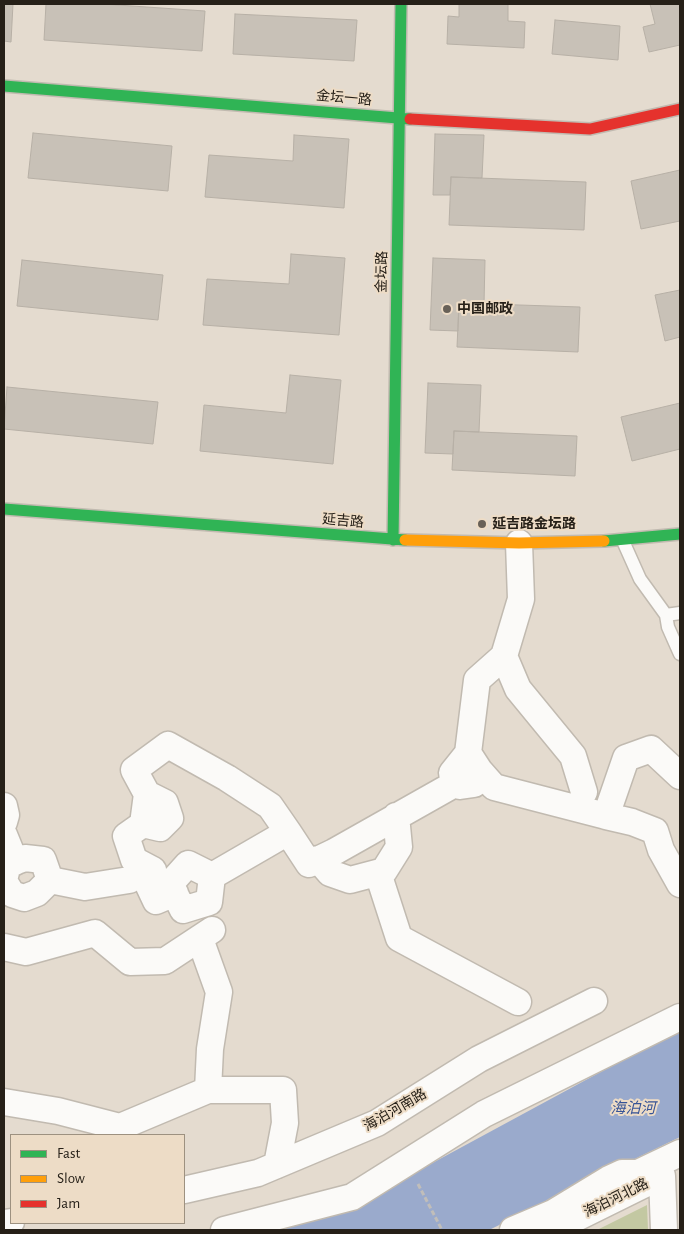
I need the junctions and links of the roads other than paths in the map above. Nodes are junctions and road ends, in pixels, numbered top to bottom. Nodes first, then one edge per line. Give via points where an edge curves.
1 (402, 4) edge
2 (4, 86) edge
3 (680, 109) edge
4 (400, 118) junction
5 (4, 509) edge
6 (680, 534) edge
7 (393, 540) junction
8 (623, 541) junction
9 (519, 543) junction
10 (680, 613) edge
11 (666, 615) junction
12 (680, 654) edge
13 (504, 656) junction
14 (468, 769) junction
15 (680, 776) edge
16 (584, 792) dead end
17 (4, 806) edge
18 (396, 816) junction
19 (606, 816) junction
20 (288, 832) junction
21 (4, 833) edge
22 (318, 859) junction
23 (378, 873) junction
24 (137, 875) junction
25 (212, 876) junction
26 (50, 880) junction
27 (680, 884) edge
28 (9, 885) edge
29 (175, 893) junction
30 (199, 905) junction
31 (200, 939) junction
32 (4, 947) edge
33 (594, 1001) dead end
34 (518, 1002) dead end
35 (680, 1017) edge
36 (208, 1090) junction
37 (4, 1102) edge
38 (680, 1153) edge
39 (276, 1166) junction
40 (671, 1171) edge
41 (185, 1190) edge
42 (224, 1230) edge
43 (513, 1230) edge
44 (552, 1230) edge
45 (664, 1230) edge

1 - 4 street, 金坛路
2 - 4 street, 金坛一路
3 - 4 street, 金坛一路 via 590,129
4 - 7 street, 金坛路
5 - 7 street, 延吉路
6 - 8 street, 延吉路
7 - 9 street, 延吉路
8 - 9 street, 延吉路
8 - 11 lane via 640,579
9 - 13 street via 520,599
10 - 11 lane
11 - 12 lane
13 - 14 street via 477,680
13 - 16 street via 518,689 573,756
14 - 18 street
14 - 19 street via 494,787
15 - 19 street via 651,749 626,758
17 - 21 street
18 - 22 street
18 - 23 street via 399,847 384,871
19 - 27 street via 655,832
20 - 22 street via 309,864
20 - 24 street via 270,806 168,746 134,770 147,794 165,803 170,818 160,828 143,824 126,836
20 - 25 street
21 - 28 street
22 - 23 street via 330,873 350,880
23 - 34 street via 399,938
24 - 26 street via 85,887
24 - 29 street via 156,901
25 - 29 street via 188,864 170,884
25 - 30 street via 209,902
26 - 28 street via 37,893 24,898
26 - 28 street via 43,860 25,858
29 - 30 street via 183,910
30 - 31 street via 213,931
31 - 32 street via 164,961 130,962 95,933 26,952
31 - 36 street via 219,992 210,1049
33 - 39 street, 海泊河南路 via 479,1059 377,1123
35 - 42 street via 484,1114 352,1197
36 - 37 street via 120,1127 58,1111
36 - 39 street via 283,1090 286,1123
38 - 43 street via 638,1172 622,1173 553,1213
39 - 41 street, 海泊河南路
40 - 44 street, 海泊河北路
40 - 45 street

